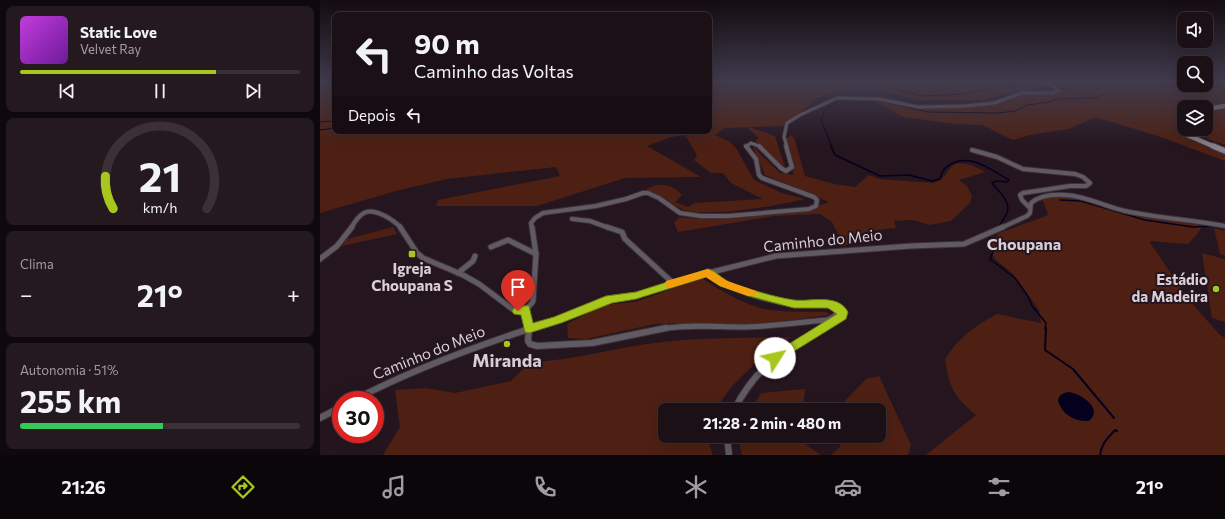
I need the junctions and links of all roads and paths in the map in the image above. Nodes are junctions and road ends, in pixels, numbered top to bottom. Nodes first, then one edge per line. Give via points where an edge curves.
1 (827, 102) edge
2 (892, 102) edge
3 (996, 102) edge
4 (1225, 106) edge
5 (1213, 108) edge
6 (1190, 136) edge
7 (972, 150) dead end
8 (1225, 151) edge
9 (1029, 207) junction
10 (572, 218) dead end
11 (1225, 226) edge
12 (491, 247) dead end
13 (536, 254) junction
14 (475, 256) dead end
15 (320, 259) edge
16 (458, 273) junction
17 (708, 273) junction
18 (673, 283) junction
19 (526, 309) junction
20 (838, 310) junction
21 (529, 329) junction
22 (372, 391) edge
23 (738, 403) edge
24 (332, 412) edge
25 (320, 418) edge
26 (728, 443) edge
27 (729, 455) edge

1 - 13 street via 787,123 784,137 792,163 790,170 779,168 759,145 750,143 745,146 756,159 762,178 814,197 817,203 813,208 701,216 680,213 659,198 643,193 596,206 543,213 534,218 531,223
2 - 3 street via 910,106 965,106
4 - 5 main road
6 - 8 main road
7 - 9 street via 1024,169 1075,174 1090,183 1086,186 1023,193 1020,195 1021,198
9 - 11 street, Caminho do Meio via 1033,200 1060,194 1085,198 1117,209
9 - 17 street, Caminho do Meio via 1030,212 1027,216 964,244 776,256
10 - 18 street via 622,232 625,239
12 - 13 street via 508,240
13 - 19 street via 533,301
14 - 16 street via 473,261
15 - 16 street via 337,246 363,213 370,211 400,226 423,258
16 - 19 street via 479,284 514,310
17 - 18 street, Caminho do Meio
17 - 20 street via 723,284 766,298 794,304 828,304
18 - 21 street, Caminho do Meio via 636,295 610,299
19 - 21 street
20 - 21 street via 836,316 827,320 742,328 671,327 592,343 533,345 528,342
20 - 23 street via 843,312 842,316 765,366 752,380
21 - 22 street, Caminho do Meio via 478,345
24 - 25 street
26 - 27 street

